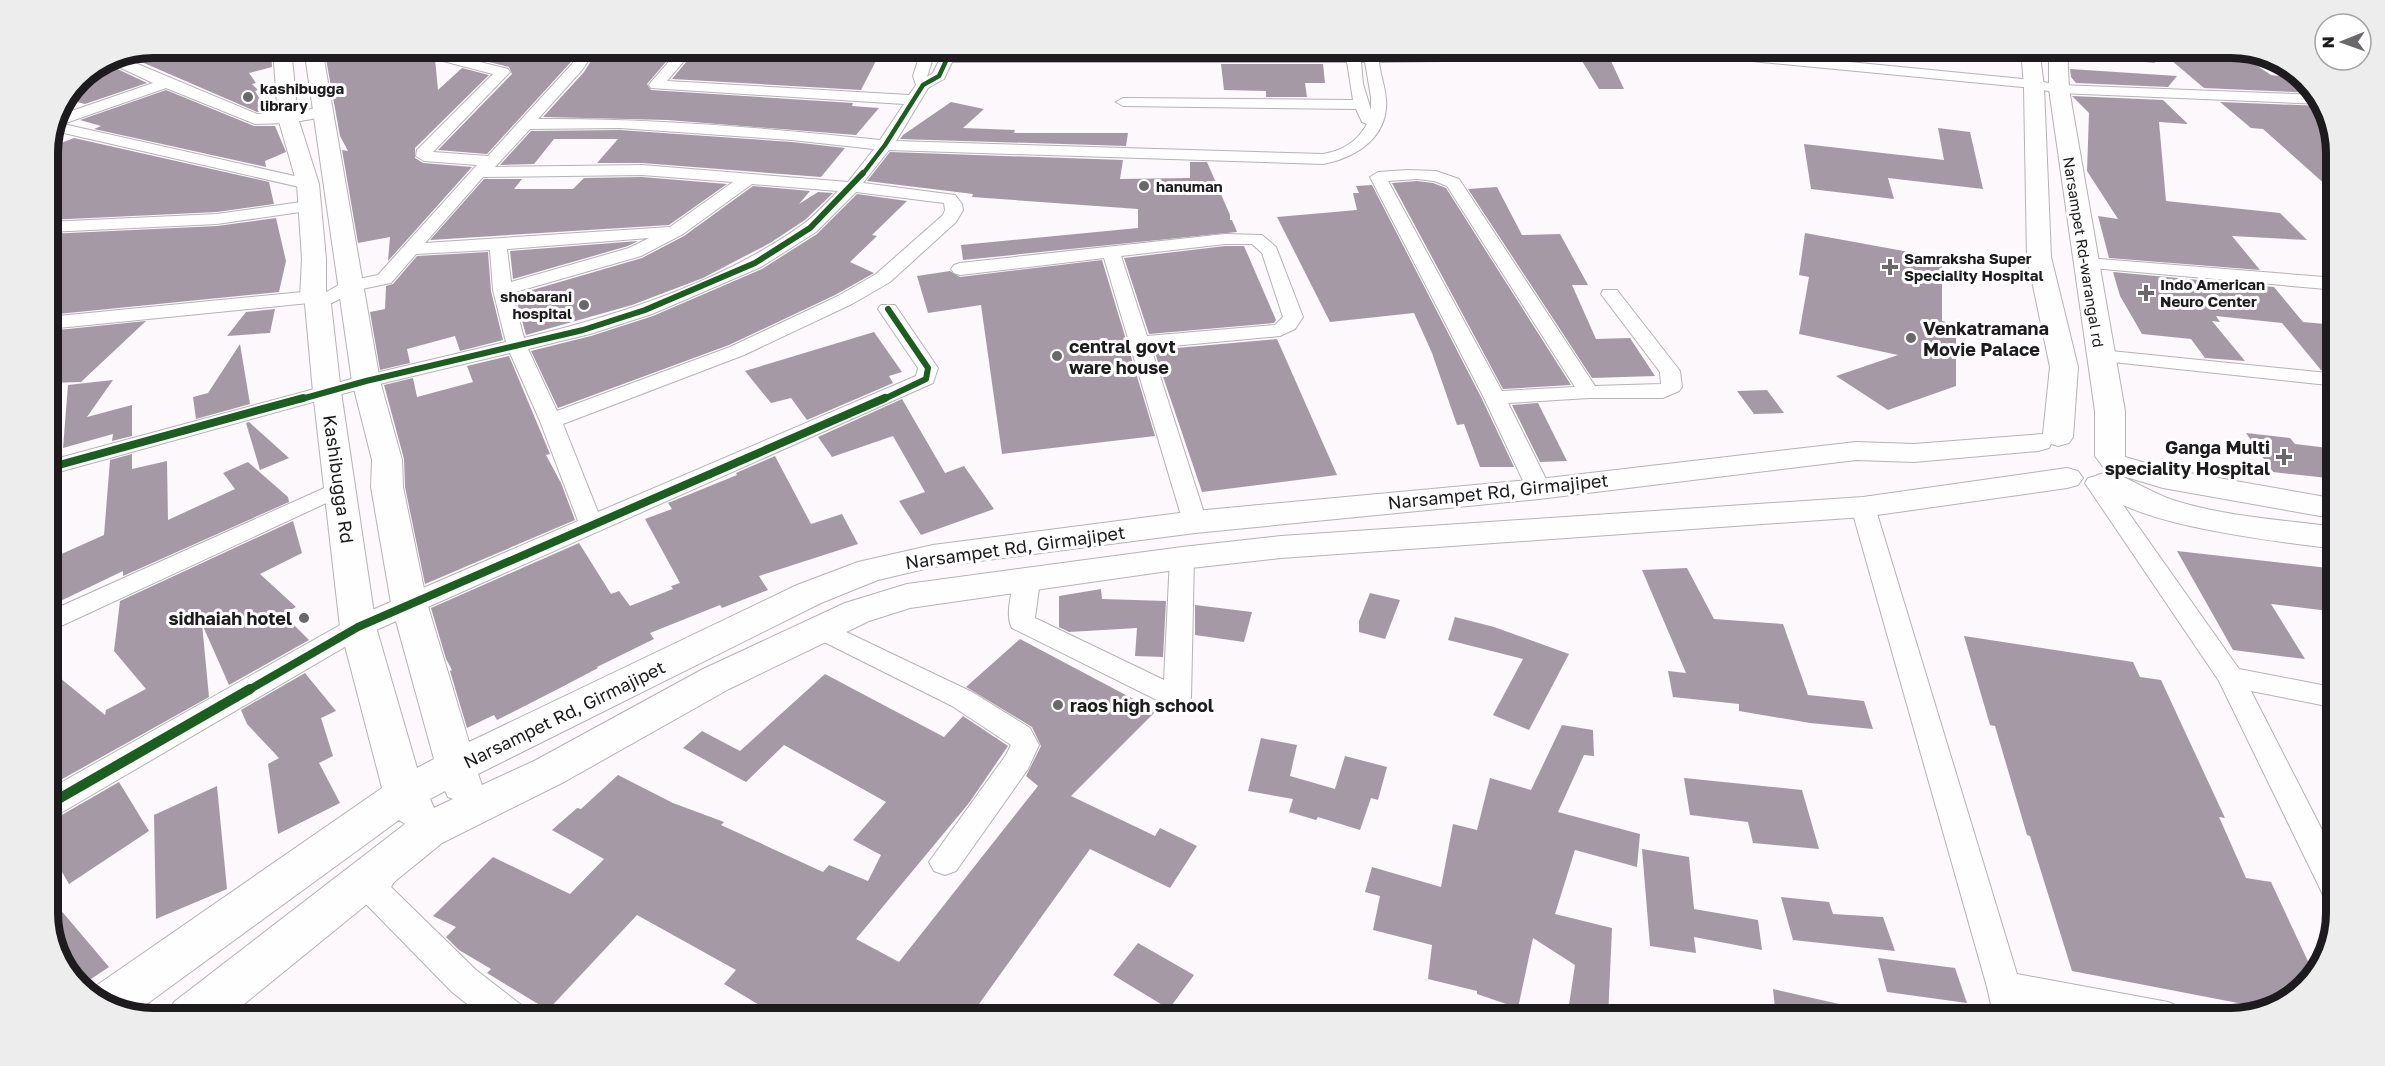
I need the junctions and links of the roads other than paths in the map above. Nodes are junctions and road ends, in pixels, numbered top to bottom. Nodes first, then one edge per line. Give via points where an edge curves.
1 (283, 58) edge
2 (315, 58) edge
3 (448, 58) edge
4 (583, 58) edge
5 (680, 58) edge
6 (926, 58) edge
7 (948, 58) edge
8 (1355, 58) edge
9 (1372, 58) edge
10 (1790, 58) edge
11 (2031, 58) edge
12 (2058, 58) edge
13 (123, 64) edge
14 (166, 84) junction
15 (2034, 84) junction
16 (2059, 89) junction
17 (918, 93) junction
18 (2310, 100) edge
19 (1123, 102) dead end
20 (1361, 105) junction
21 (324, 112) junction
22 (66, 118) edge
23 (288, 118) junction
24 (525, 124) junction
25 (62, 129) edge
26 (1372, 129) junction
27 (885, 145) junction
28 (485, 167) junction
29 (747, 180) junction
30 (852, 187) junction
31 (308, 195) junction
32 (59, 226) edge
33 (677, 230) junction
34 (498, 244) junction
35 (412, 249) junction
36 (1111, 252) junction
37 (2087, 263) junction
38 (960, 269) dead end
39 (2326, 283) edge
40 (351, 286) junction
41 (502, 290) junction
42 (1610, 294) dead end
43 (316, 301) junction
44 (888, 309) dead end
45 (59, 322) edge
46 (1141, 343) junction
47 (517, 347) junction
48 (2101, 356) junction
49 (2326, 379) edge
50 (366, 381) junction
51 (327, 392) junction
52 (1589, 392) junction
53 (1495, 398) junction
54 (551, 421) junction
55 (2048, 440) junction
56 (59, 465) edge
57 (2100, 473) junction
58 (340, 488) junction
59 (1539, 489) junction
60 (1863, 507) junction
61 (2326, 507) edge
62 (1195, 522) junction
63 (591, 524) junction
64 (2326, 537) edge
65 (1182, 558) junction
66 (1027, 581) junction
67 (409, 603) junction
68 (59, 618) edge
69 (358, 627) junction
70 (821, 629) junction
71 (2230, 677) junction
72 (2326, 696) edge
73 (455, 767) junction
74 (404, 794) junction
75 (59, 800) edge
76 (471, 809) junction
77 (416, 839) junction
78 (945, 862) dead end
79 (2326, 869) edge
80 (115, 999) edge
81 (2007, 1003) edge
82 (204, 1008) edge
83 (499, 1008) edge
84 (2061, 1008) edge

1 - 23 main road, Kashibugga Rd
2 - 21 main road
3 - 28 street via 503,72 424,156
4 - 24 street
5 - 17 street via 656,86
6 - 17 street
7 - 17 street via 939,76
8 - 20 street
9 - 26 street via 1379,105
10 - 15 street
11 - 15 main road, Narsampet Rd-warangal rd
12 - 16 main road, Narsampet Rd-warangal rd
13 - 14 street
14 - 22 street
14 - 23 street via 255,119
15 - 16 street
15 - 55 main road, Narsampet Rd-warangal rd via 2039,258 2064,367
16 - 18 street
16 - 37 main road, Narsampet Rd-warangal rd
17 - 27 street
19 - 20 street
20 - 26 street
21 - 23 street
21 - 40 main road
23 - 31 main road, Kashibugga Rd
24 - 27 street via 620,123
24 - 28 street
25 - 31 street
26 - 27 street via 1350,153 1323,159
27 - 30 street
28 - 29 street via 642,170
28 - 35 street
29 - 30 street
29 - 33 street
30 - 47 street via 810,228 755,264 645,310
30 - 54 street via 949,199 954,210 883,278 845,300 737,351
31 - 32 street via 217,219
31 - 43 main road, Kashibugga Rd
33 - 34 street
33 - 41 street via 635,252
34 - 35 street
34 - 41 street
35 - 40 street via 384,279
36 - 38 street
36 - 46 street
36 - 46 street via 1225,238 1256,239 1270,251 1293,317 1280,330
37 - 39 street
37 - 48 main road, Narsampet Rd-warangal rd
40 - 43 street
40 - 50 main road
41 - 47 street
42 - 52 street via 1670,371 1672,387 1663,392
43 - 45 street
43 - 51 main road, Kashibugga Rd
44 - 63 street via 928,368 926,379
46 - 62 street
47 - 50 street
47 - 54 street
48 - 49 street
48 - 57 main road, Narsampet Rd-warangal rd via 2110,411
50 - 51 street
50 - 67 main road via 387,460 387,487
51 - 56 street
51 - 58 main road, Kashibugga Rd
52 - 53 street
52 - 53 street via 1453,183 1431,176 1378,177
53 - 59 street
54 - 63 street
55 - 57 main road, Narsampet Rd, Girmajipet via 2086,442
55 - 57 main road via 2035,448 2042,464
55 - 59 main road, Narsampet Rd, Girmajipet via 1914,453 1856,451
57 - 60 main road, Narsampet Rd, Girmajipet
57 - 61 main road, Narsampet Rd, Girmajipet via 2163,478
57 - 64 main road via 2138,500 2169,510 2219,522
57 - 71 street
58 - 68 street
58 - 69 main road, Kashibugga Rd
59 - 62 main road, Narsampet Rd, Girmajipet
60 - 65 main road, Narsampet Rd, Girmajipet via 1341,542
60 - 81 street
62 - 73 main road, Narsampet Rd, Girmajipet via 933,556 870,570 809,594
63 - 67 street
65 - 66 main road, Narsampet Rd, Girmajipet
65 - 66 street via 1177,698 1021,622
66 - 70 main road, Narsampet Rd, Girmajipet via 907,596 856,612
67 - 69 street
67 - 73 main road
69 - 74 main road, Kashibugga Rd
69 - 75 street
70 - 76 main road, Narsampet Rd, Girmajipet
70 - 78 street via 962,699 1020,736 1025,745 1018,761
71 - 72 street
71 - 79 street
73 - 74 main road, Narsampet Rd, Girmajipet
73 - 76 main road
74 - 77 main road, Kashibugga Rd
74 - 80 main road, Narsampet Rd, Girmajipet
76 - 77 main road, Narsampet Rd, Girmajipet
77 - 82 main road, Narsampet Rd, Girmajipet
77 - 83 street via 371,888 464,981
81 - 84 street

